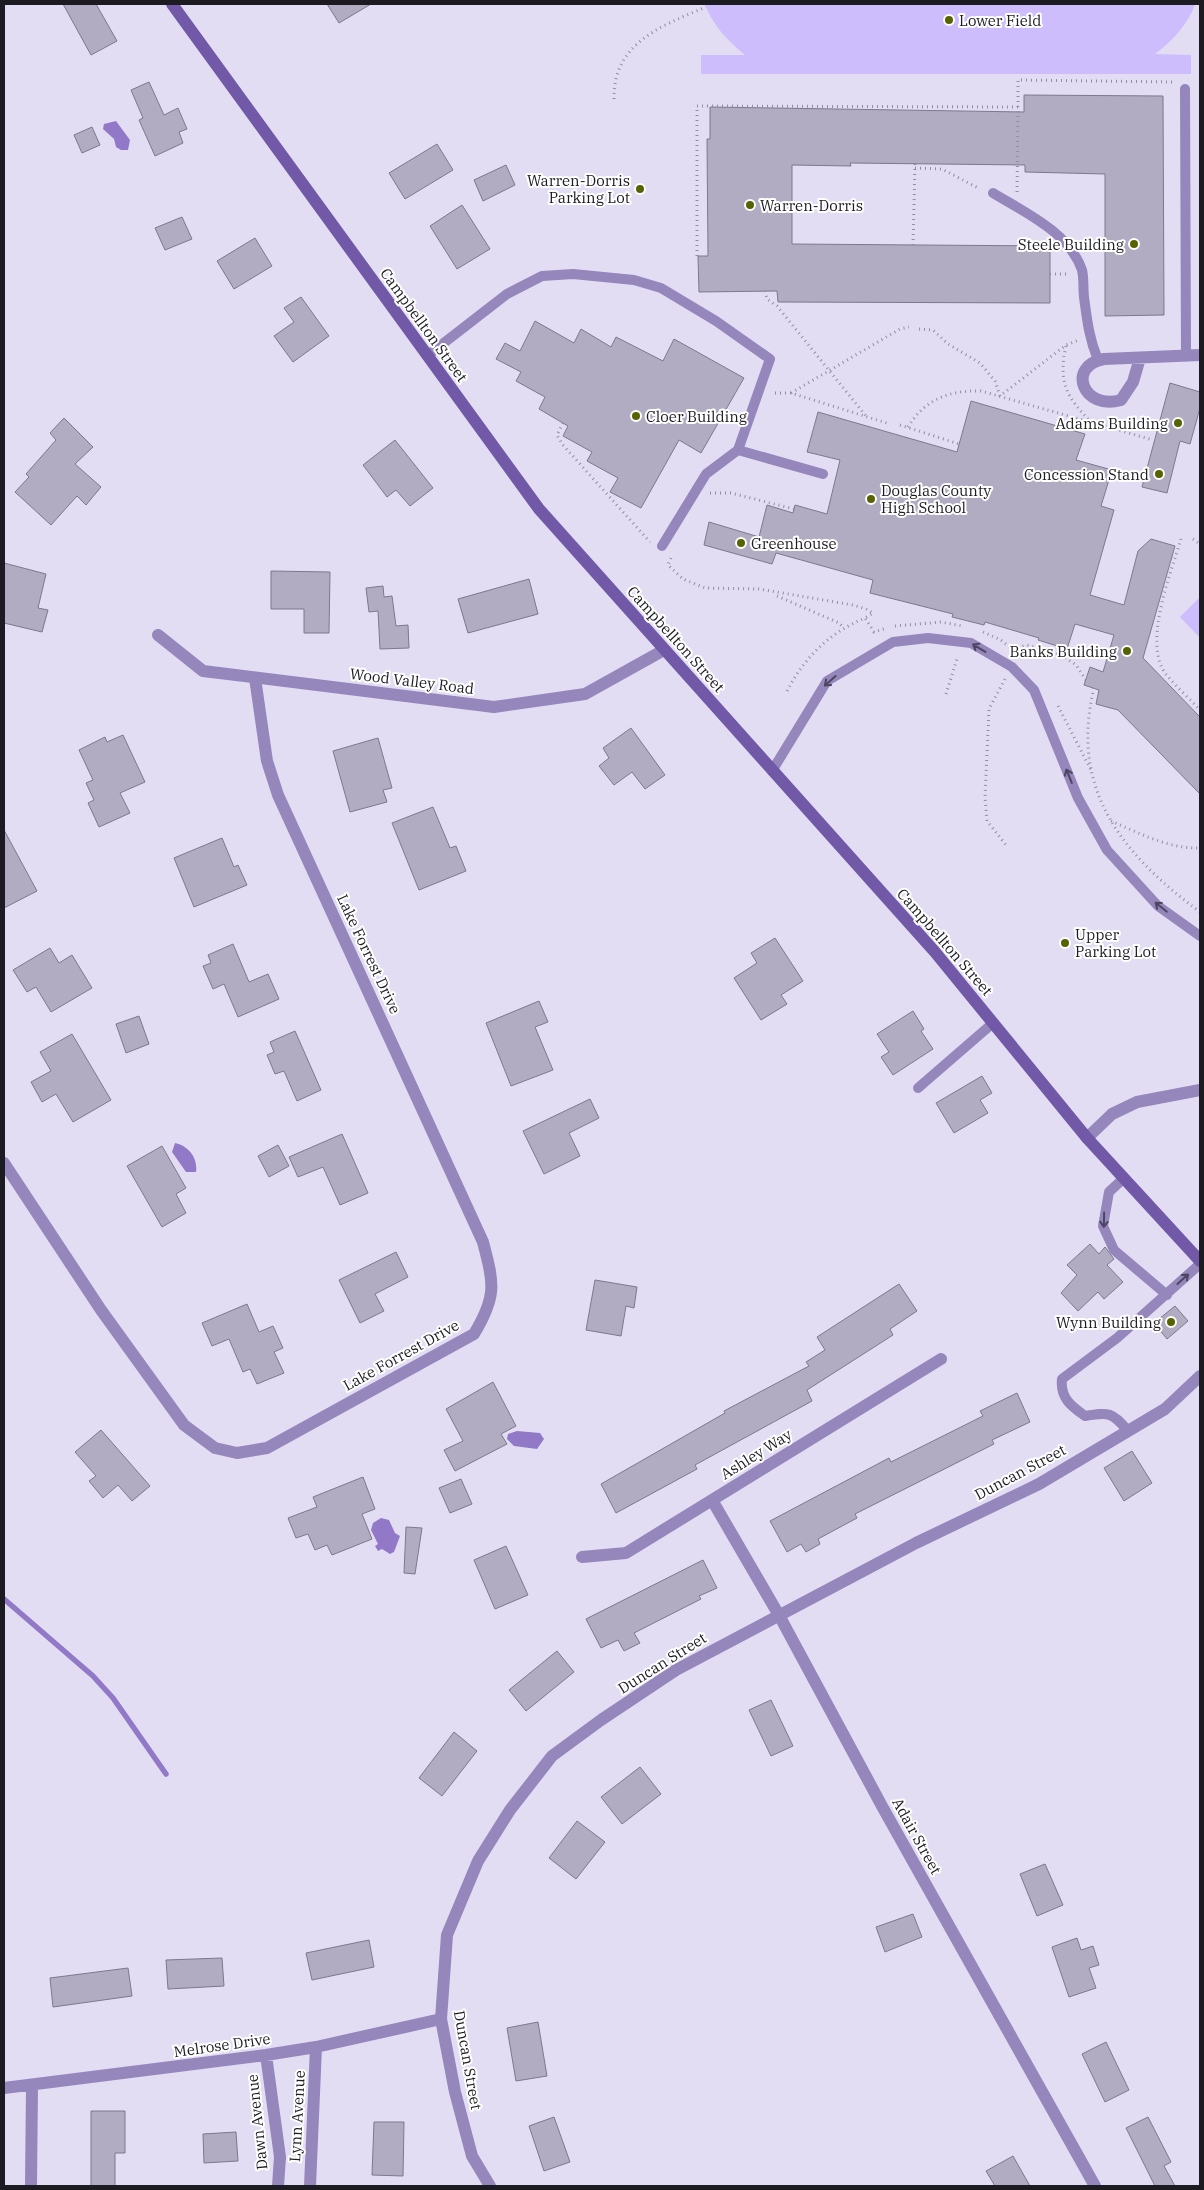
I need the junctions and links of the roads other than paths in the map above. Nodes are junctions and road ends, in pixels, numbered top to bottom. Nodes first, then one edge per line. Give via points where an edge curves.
1 (172, 4) edge
2 (1185, 89) road end
3 (993, 193) road end
4 (1200, 355) edge
5 (427, 356) junction
6 (1186, 356) junction
7 (1140, 358) junction
8 (1098, 360) junction
9 (738, 450) junction
10 (823, 474) dead end
11 (657, 545) road end
12 (158, 635) dead end
13 (664, 650) junction
14 (255, 678) junction
15 (772, 771) junction
16 (1200, 936) edge
17 (992, 1023) junction
18 (918, 1088) dead end
19 (1200, 1090) edge
20 (1087, 1138) junction
21 (4, 1163) edge
22 (1124, 1178) junction
23 (1200, 1262) edge
24 (1167, 1295) junction
25 (941, 1359) dead end
26 (1200, 1376) edge
27 (1128, 1431) junction
28 (712, 1500) junction
29 (582, 1557) dead end
30 (780, 1617) junction
31 (442, 2019) junction
32 (316, 2047) junction
33 (266, 2056) junction
34 (32, 2086) junction
35 (4, 2088) edge
36 (30, 2186) edge
37 (278, 2186) edge
38 (310, 2186) edge
39 (490, 2186) edge
40 (1095, 2186) edge

1 - 5 main road, Campbellton Street
2 - 6 lane
3 - 8 lane via 1058,236 1082,270 1088,336
4 - 6 street
5 - 9 lane via 507,294 542,276 573,274 634,280 661,288 770,359
5 - 13 main road, Campbellton Street via 539,510
6 - 7 street
7 - 8 street
7 - 8 street via 1127,393 1112,403 1091,397 1085,387 1084,369
9 - 10 lane
9 - 11 lane via 706,474
12 - 14 street, Wood Valley Road via 203,671
13 - 14 street, Wood Valley Road via 585,694 494,707
13 - 15 main road, Campbellton Street
14 - 21 street, Lake Forrest Drive via 267,760 278,794 483,1242 493,1279 488,1311 474,1334 267,1448 237,1453 215,1448 184,1425 101,1310
16 -> 15 lane via 1158,906 1106,850 1078,798 1034,690 1012,667 971,643 928,638 893,642 827,681
15 - 17 main road, Campbellton Street via 934,952
17 - 18 lane
17 - 20 main road, Campbellton Street
19 - 20 street via 1137,1102 1112,1114
20 - 22 main road, Campbellton Street
22 - 23 main road, Campbellton Street
22 -> 24 lane via 1109,1192 1102,1226 1114,1250
24 -> 23 lane
24 - 27 lane via 1062,1379 1061,1389 1068,1404 1085,1416 1104,1413 1114,1416
25 - 28 street, Ashley Way
26 - 27 street, Duncan Street via 1165,1409
27 - 30 street, Duncan Street via 1039,1484 916,1543
28 - 29 street, Ashley Way via 626,1553
28 - 30 street, Adair Street
30 - 31 street, Duncan Street via 676,1670 552,1756 510,1810 478,1861 447,1935
30 - 40 street, Adair Street
31 - 32 street, Melrose Drive
31 - 39 street, Duncan Street via 455,2092 472,2156
32 - 33 street, Melrose Drive
32 - 38 street, Lynn Avenue
33 - 34 street, Melrose Drive
33 - 37 street, Dawn Avenue via 280,2157
34 - 35 street, Melrose Drive
34 - 36 street

